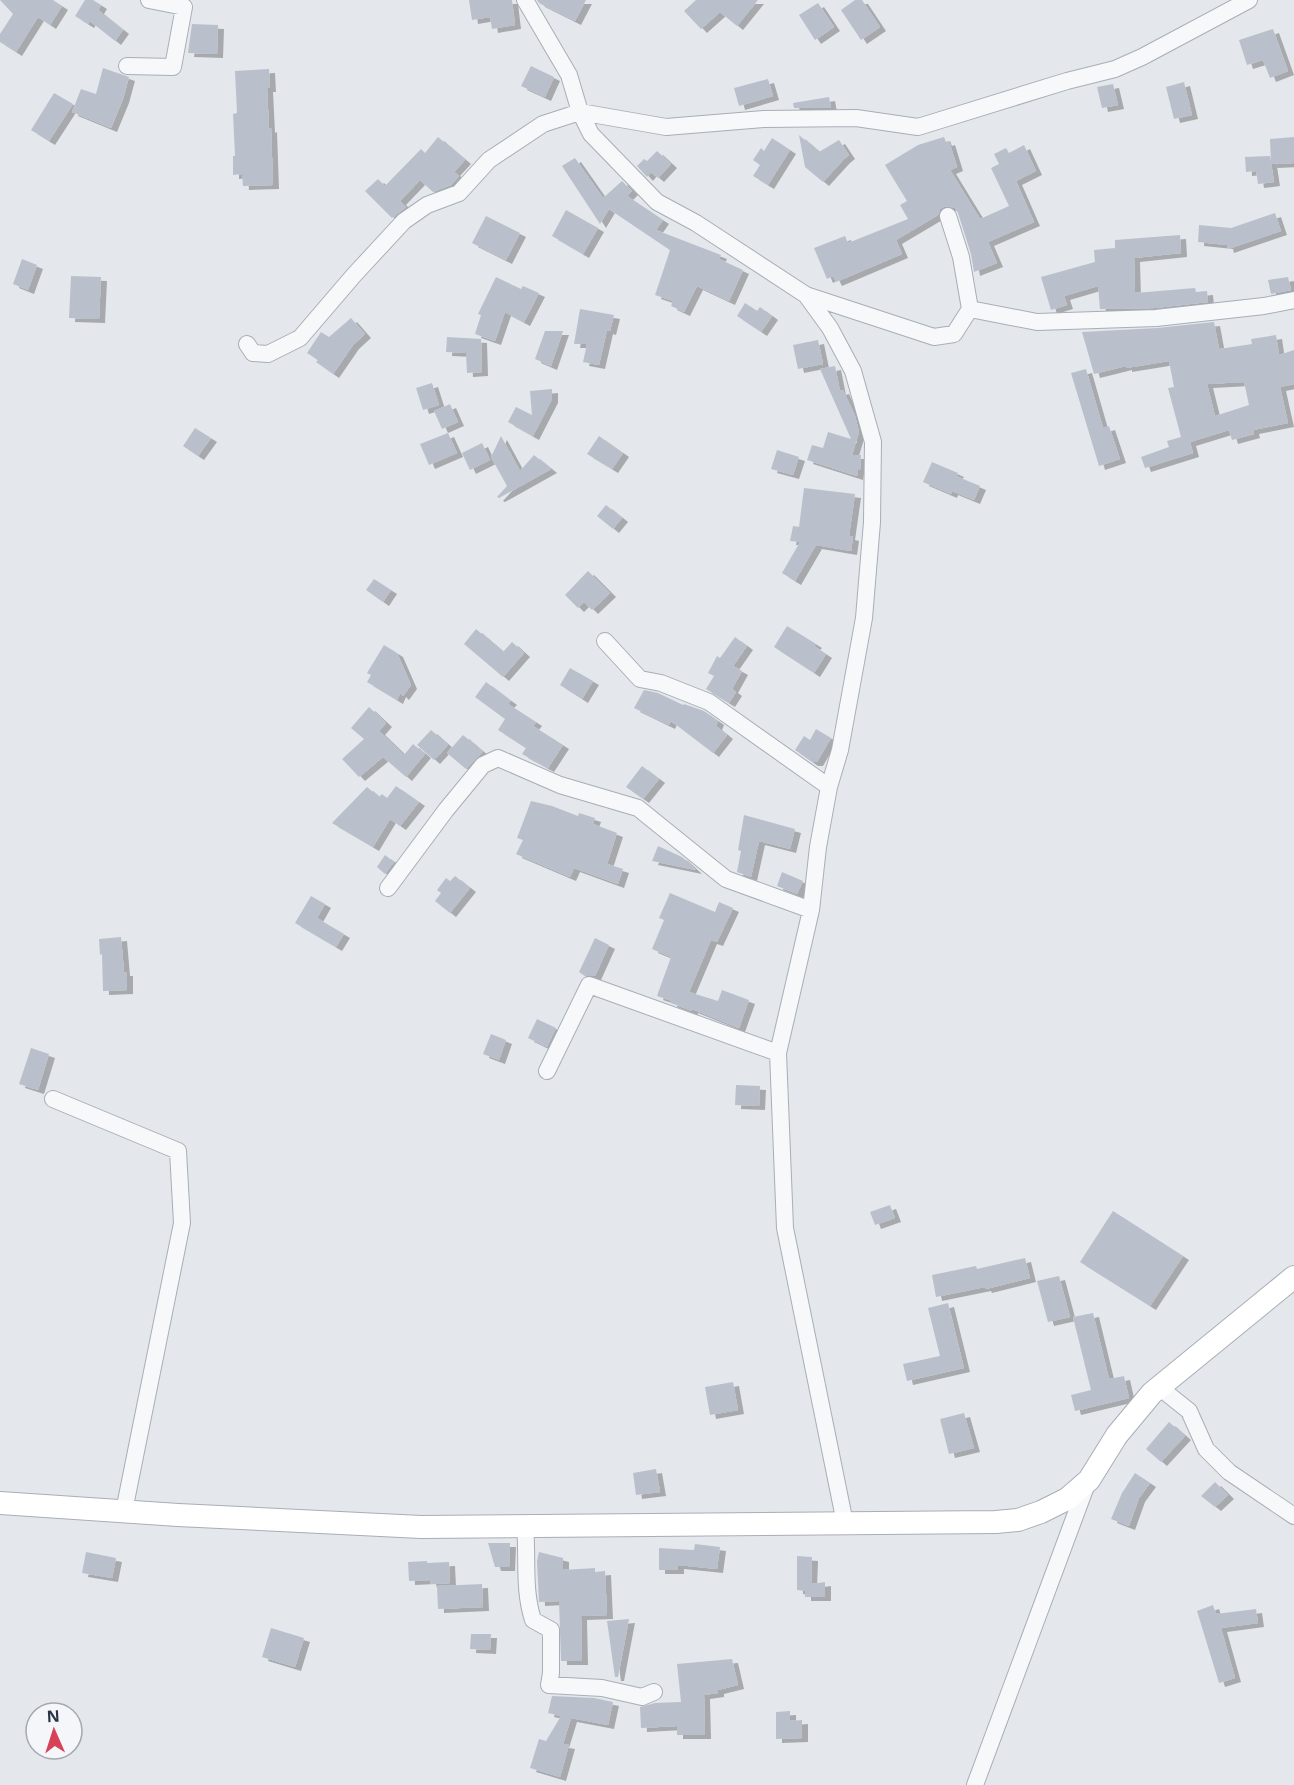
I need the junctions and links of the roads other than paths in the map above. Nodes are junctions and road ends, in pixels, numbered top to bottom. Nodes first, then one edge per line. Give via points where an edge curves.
1 (149, 0) edge
2 (525, 0) edge
3 (1249, 0) edge
4 (127, 66) dead end
5 (580, 112) junction
6 (948, 216) dead end
7 (806, 295) junction
8 (1294, 300) edge
9 (970, 309) junction
10 (246, 344) dead end
11 (604, 641) dead end
12 (830, 787) junction
13 (388, 888) dead end
14 (811, 910) junction
15 (778, 1053) junction
16 (547, 1071) dead end
17 (53, 1099) dead end
18 (1294, 1277) edge
19 (1159, 1387) junction
20 (1089, 1480) junction
21 (0, 1503) edge
22 (124, 1511) junction
23 (1294, 1516) edge
24 (845, 1523) junction
25 (525, 1526) junction
26 (654, 1692) dead end
27 (975, 1785) edge

1 - 4 street via 184,8 173,67
2 - 5 street via 569,75
3 - 5 street via 1115,69 918,127 856,118 666,126
5 - 7 street via 591,134 657,202
5 - 10 street via 543,124 489,160 459,193 427,205 404,221 300,338 268,354 253,352
6 - 9 street via 961,257
7 - 9 street via 934,337 954,334
7 - 12 street via 830,328 853,371 873,442 872,522 864,618
8 - 9 street via 1156,318 1037,322
11 - 12 street via 640,679 709,702
12 - 14 street
13 - 14 street via 483,765 498,759 560,785 638,807 726,879
14 - 15 street
15 - 16 street via 589,985
15 - 24 street via 785,1228
17 - 22 street via 178,1151 182,1223
18 - 19 street
19 - 20 street via 1117,1435
19 - 23 street via 1189,1411 1206,1449 1229,1472
20 - 24 street via 1067,1499 1018,1520
20 - 27 street
21 - 22 street
22 - 25 street via 421,1527
24 - 25 street
25 - 26 street via 528,1606 533,1620 551,1630 549,1685 602,1688 642,1696

